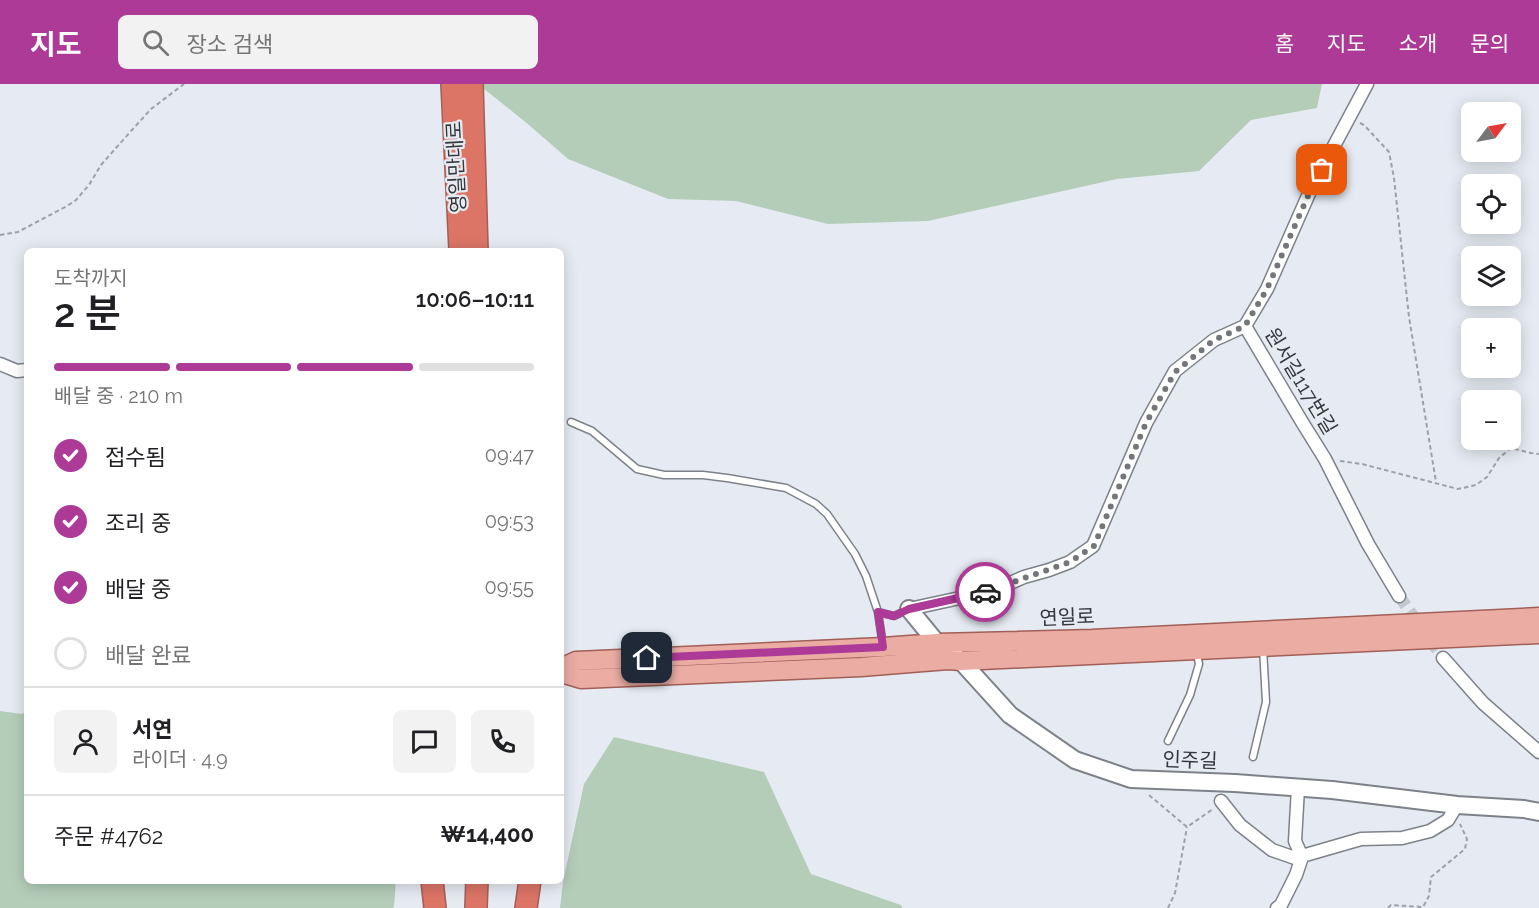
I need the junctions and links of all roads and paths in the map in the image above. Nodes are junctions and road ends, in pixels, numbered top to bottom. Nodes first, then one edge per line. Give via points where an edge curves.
1 (184, 84) edge
2 (452, 84) edge
3 (472, 84) edge
4 (1367, 84) edge
5 (1349, 120) junction
6 (465, 181) junction
7 (0, 235) edge
8 (451, 248) edge
9 (460, 248) edge
10 (477, 248) edge
11 (488, 248) edge
12 (1245, 326) junction
13 (0, 364) edge
14 (24, 370) edge
15 (571, 422) dead end
16 (1539, 454) edge
17 (1325, 459) junction
18 (1436, 482) junction
19 (1399, 596) tunnel mouth
20 (909, 609) junction
21 (878, 612) junction
22 (1539, 617) edge
23 (1539, 634) edge
24 (937, 643) junction
25 (883, 647) junction
26 (1263, 647) junction
27 (1196, 650) junction
28 (1443, 658) tunnel mouth
29 (961, 661) junction
30 (564, 667) edge
31 (564, 674) edge
32 (1168, 741) dead end
33 (1539, 752) edge
34 (1253, 757) dead end
35 (1131, 779) junction
36 (1298, 788) junction
37 (1221, 801) joint
38 (1454, 810) junction
39 (1539, 812) edge
40 (1187, 827) junction
41 (1302, 856) junction
42 (432, 884) edge
43 (477, 884) edge
44 (491, 884) edge
45 (529, 884) edge
46 (435, 908) edge
47 (476, 908) edge
48 (490, 908) edge
49 (526, 908) edge
50 (1168, 908) edge
51 (1277, 908) edge
52 (1388, 908) edge

1 - 7 path via 151,109 100,165 76,200 18,232
2 - 6 highway, 영일만대로
3 - 6 highway, 영일만대로
4 - 5 street, 원서길117번길
5 - 12 street, 원서길117번길
5 - 18 path via 1365,125 1389,152 1409,317
6 - 8 highway
6 - 9 highway, 영일만대로
6 - 10 highway, 영일만대로
6 - 11 highway
12 - 17 street, 원서길117번길
12 - 20 street via 1214,340 1175,372 1146,423 1094,546 1070,562 992,591
13 - 14 street
15 - 21 lane via 592,430 637,469 786,488 816,504 855,554
16 - 18 path via 1511,448 1476,485 1458,489
17 - 18 path
17 - 19 street, 원서길117번길
20 - 21 lane via 894,616
20 - 24 street, 인주길
21 - 25 lane
22 - 24 main road, 연일로
23 - 26 main road, 연일로
24 - 25 main road, 연일로
24 - 29 street, 인주길
25 - 30 main road, 연일로 via 576,661
26 - 27 main road, 연일로
26 - 34 lane via 1266,702
27 - 29 main road, 연일로
27 - 32 lane via 1199,664 1190,695
28 - 33 street via 1483,703
29 - 31 main road, 연일로 via 581,679
29 - 35 street, 인주길 via 1010,715 1075,760
35 - 36 street, 인주길
35 - 40 path
36 - 38 street, 인주길
36 - 41 street via 1295,841
37 - 40 path
37 - 41 street, 인주길 via 1240,825 1272,850 1295,858
38 - 39 street, 인주길
38 - 41 street via 1448,820 1430,831 1402,838 1361,840
38 - 52 path via 1467,839 1465,849 1431,877 1423,908
40 - 50 path via 1175,893
41 - 51 street via 1296,876
42 - 46 highway
43 - 47 highway
44 - 48 highway
45 - 49 highway

